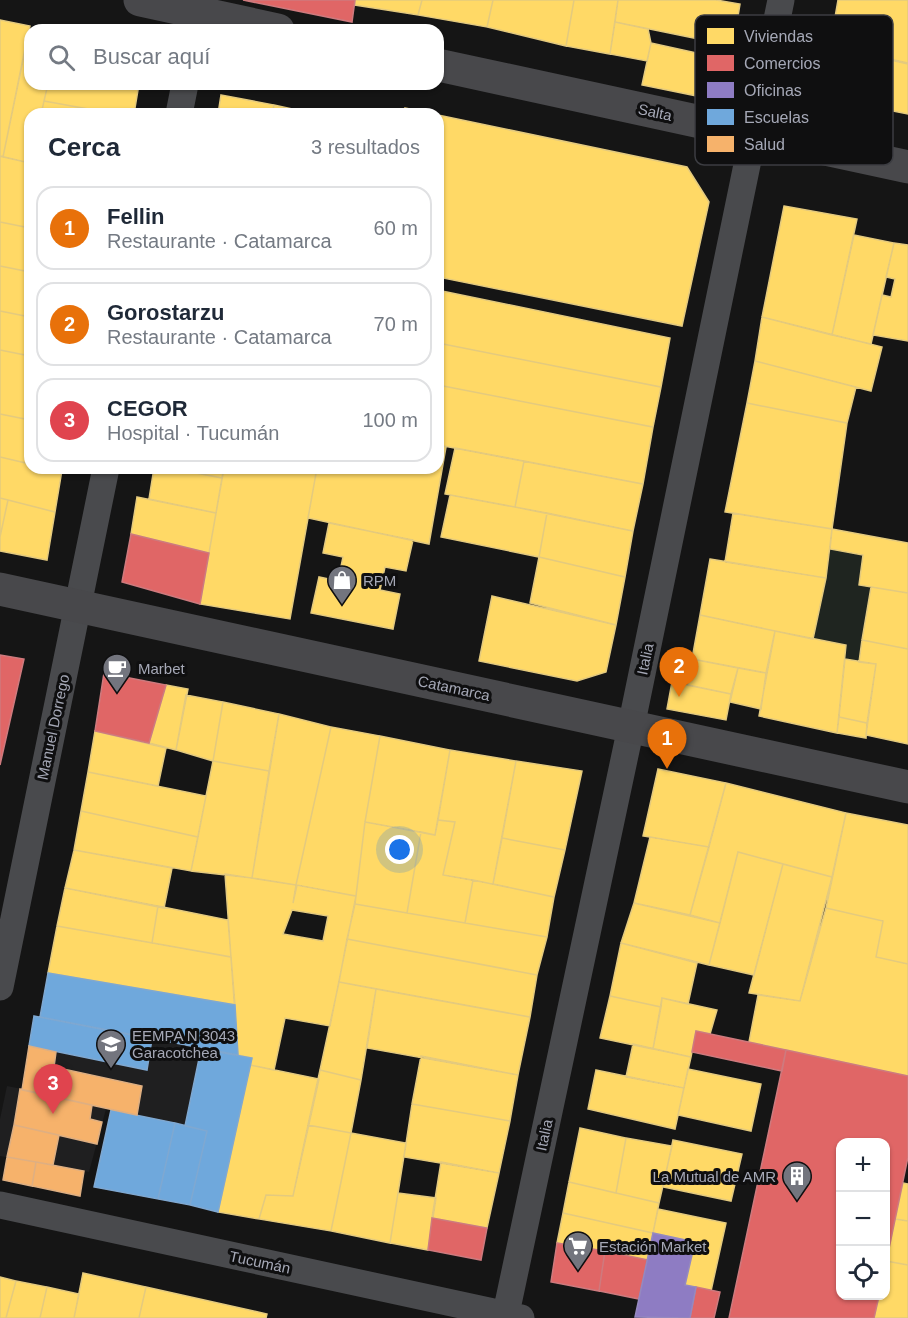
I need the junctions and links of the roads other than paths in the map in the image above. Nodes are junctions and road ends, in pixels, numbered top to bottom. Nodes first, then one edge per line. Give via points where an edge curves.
1 (140, 0) edge
2 (780, 0) edge
3 (199, 14) edge
4 (777, 15) edge
5 (248, 24) edge
6 (444, 66) edge
7 (184, 90) edge
8 (180, 108) edge
9 (695, 121) edge
10 (893, 164) edge
11 (745, 165) edge
12 (908, 167) edge
13 (105, 474) edge
14 (0, 589) edge
15 (78, 606) junction
16 (631, 727) junction
17 (908, 787) edge
18 (0, 987) edge
19 (0, 1205) edge
20 (511, 1317) edge

1 - 3 main road
2 - 4 street, Italia
3 - 5 main road
6 - 9 main road, Salta
7 - 8 street
10 - 12 main road, Salta
11 - 16 street, Italia
13 - 15 street, Manuel Dorrego
14 - 15 main road, Catamarca
15 - 16 main road, Catamarca
15 - 18 street, Manuel Dorrego
16 - 17 main road, Catamarca
16 - 20 street, Italia
19 - 20 street, Tucumán

